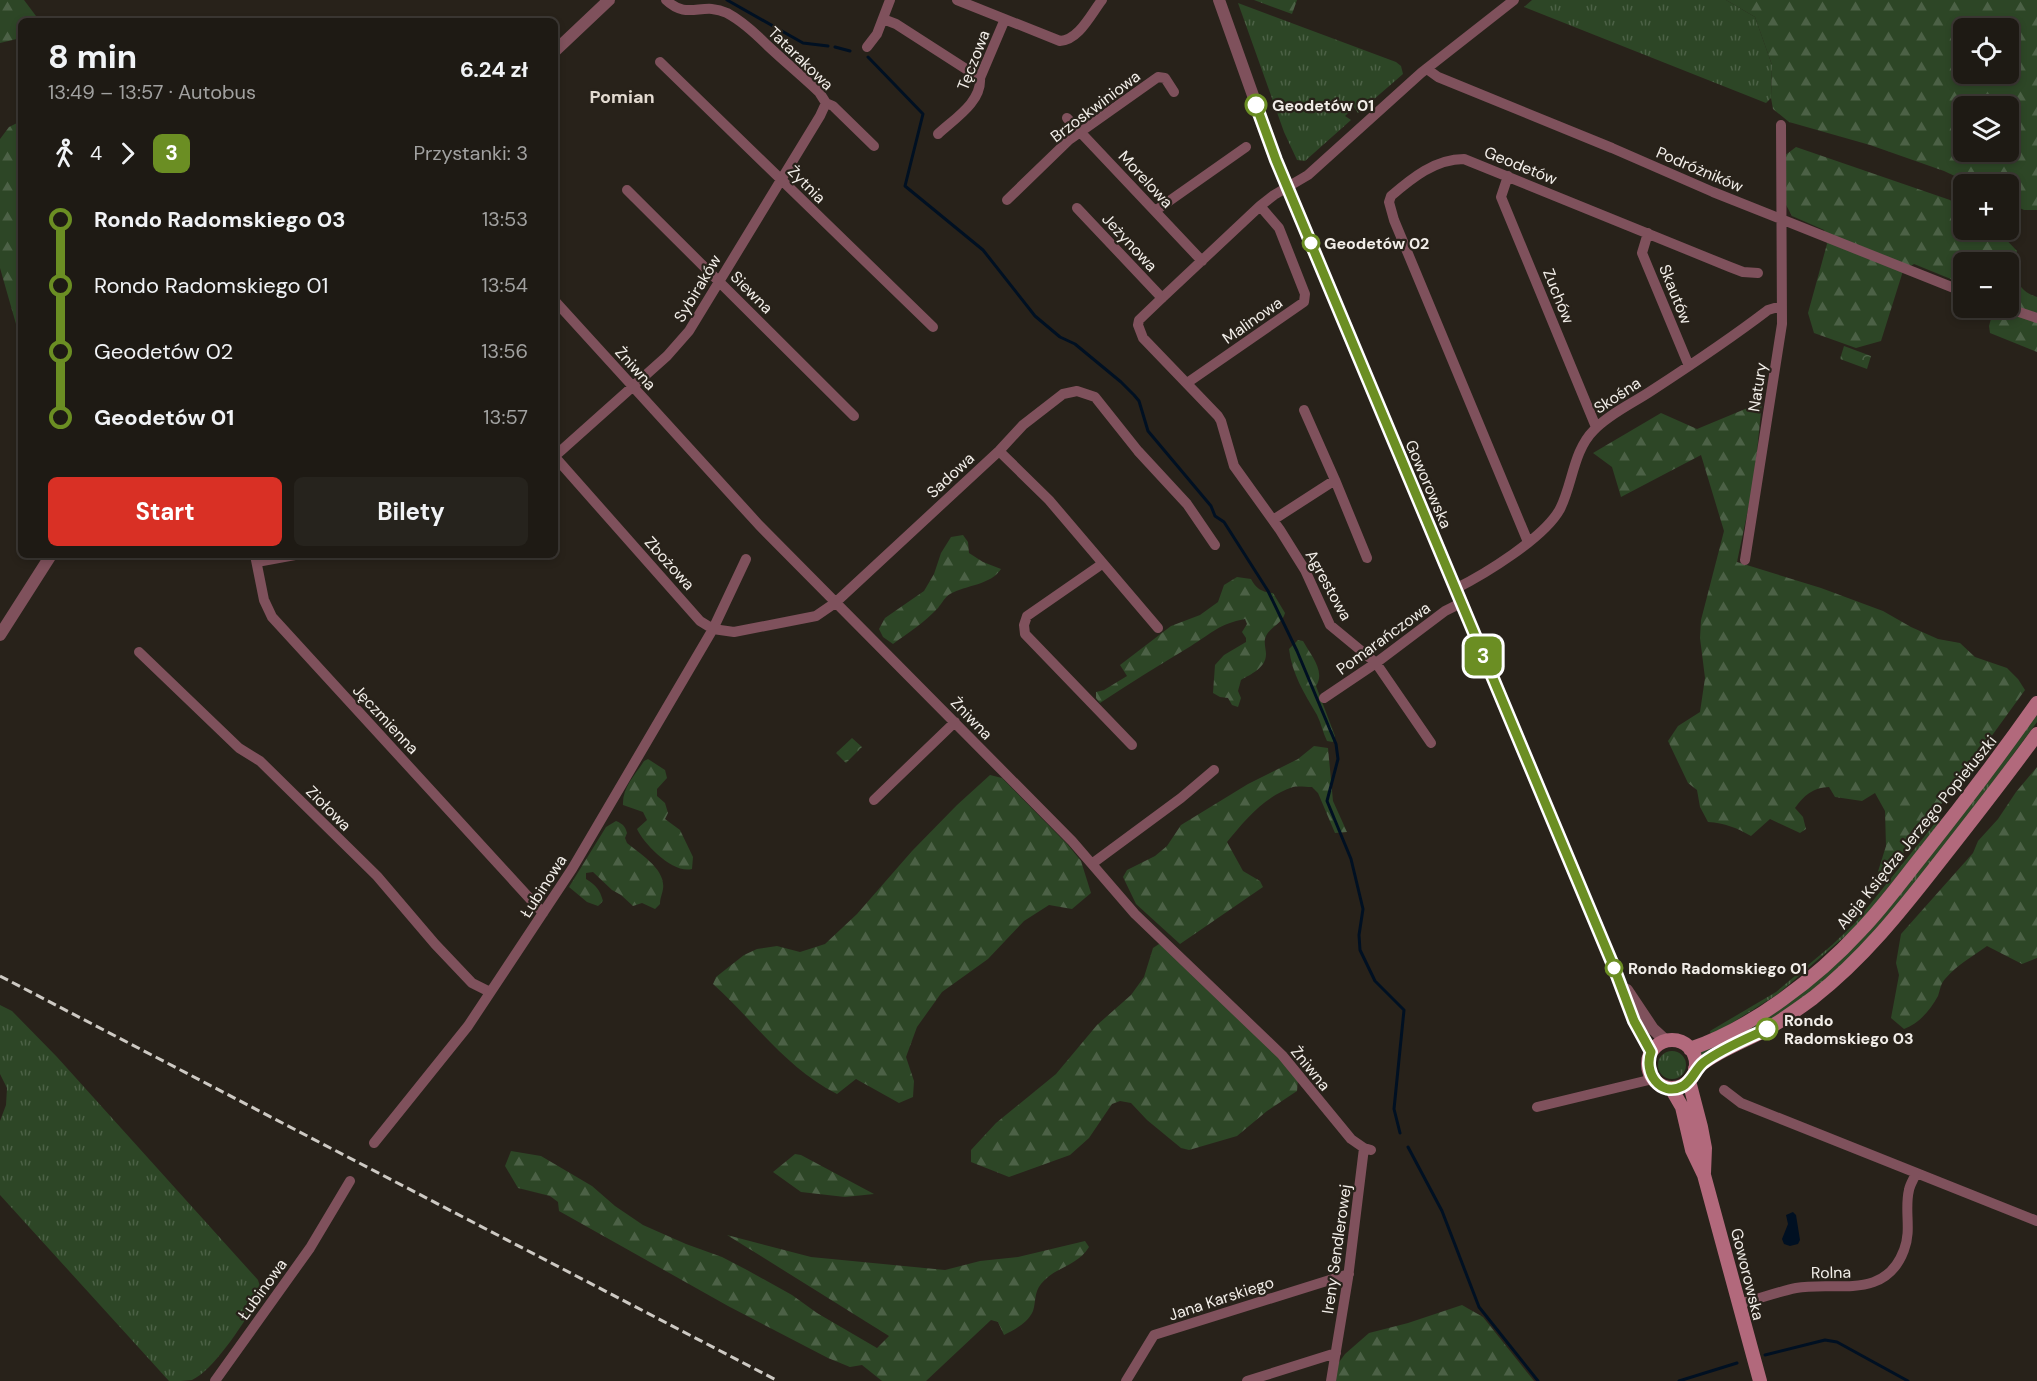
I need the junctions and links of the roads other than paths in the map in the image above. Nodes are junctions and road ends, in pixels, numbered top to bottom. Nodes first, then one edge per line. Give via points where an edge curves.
1 (609, 0) edge
2 (666, 0) edge
3 (890, 0) edge
4 (957, 0) edge
5 (1102, 0) edge
6 (1219, 0) edge
7 (1514, 0) edge
8 (883, 19) junction
9 (1005, 19) junction
10 (867, 47) dead end
11 (558, 48) edge
12 (660, 62) dead end
13 (1427, 69) junction
14 (980, 78) junction
15 (1174, 92) dead end
16 (826, 103) junction
17 (1067, 117) dead end
18 (1780, 124) dead end
19 (1081, 132) junction
20 (938, 134) dead end
21 (874, 146) dead end
22 (1246, 147) dead end
23 (1508, 176) junction
24 (782, 179) junction
25 (1287, 187) junction
26 (627, 190) dead end
27 (1007, 200) dead end
28 (1260, 206) junction
29 (1077, 208) dead end
30 (1155, 211) junction
31 (1780, 219) junction
32 (1648, 233) junction
33 (1202, 261) junction
34 (1758, 273) dead end
35 (719, 280) junction
36 (1953, 288) edge
37 (1162, 298) junction
38 (558, 304) edge
39 (1781, 306) junction
40 (2019, 312) edge
41 (2037, 318) edge
42 (933, 327) dead end
43 (1689, 366) junction
44 (1187, 383) junction
45 (632, 386) junction
46 (1304, 410) dead end
47 (854, 416) dead end
48 (1596, 427) junction
49 (999, 451) junction
50 (558, 453) edge
51 (558, 459) edge
52 (1335, 480) junction
53 (1273, 520) junction
54 (1528, 542) junction
55 (1215, 545) dead end
56 (49, 558) edge
57 (256, 558) edge
58 (1367, 558) dead end
59 (746, 559) dead end
60 (1745, 560) dead end
61 (1102, 564) junction
62 (1455, 589) junction
63 (835, 603) junction
64 (1461, 603) junction
65 (1158, 628) dead end
66 (713, 629) junction
67 (0, 635) edge
68 (139, 652) dead end
69 (1376, 663) junction
70 (1324, 698) dead end
71 (2037, 703) edge
72 (955, 722) junction
73 (2037, 734) edge
74 (1431, 743) dead end
75 (1132, 745) dead end
76 (1214, 771) dead end
77 (874, 800) dead end
78 (1093, 862) junction
79 (543, 913) junction
80 (1618, 977) junction
81 (489, 992) junction
82 (1666, 1041) junction
83 (1690, 1049) junction
84 (1651, 1052) junction
85 (1692, 1075) junction
86 (1653, 1079) junction
87 (1671, 1088) junction
88 (1724, 1090) dead end
89 (1537, 1107) dead end
90 (374, 1143) dead end
91 (1368, 1149) joint
92 (1916, 1173) junction
93 (1704, 1175) junction
94 (350, 1181) dead end
95 (2037, 1221) edge
96 (1349, 1274) junction
97 (1738, 1304) junction
98 (1336, 1353) junction
99 (215, 1381) edge
100 (1126, 1381) edge
101 (1247, 1381) edge
102 (1331, 1381) edge
103 (1760, 1381) edge

1 - 11 street
2 - 16 street, Tatarakowa via 682,10 708,8 736,18 819,92
3 - 8 street
4 - 9 street, Tęczowa
5 - 9 street, Tęczowa via 1076,34 1065,41
6 - 25 street, Goworowska
7 - 13 street
8 - 10 street
8 - 14 street
9 - 14 street, Tęczowa
12 - 24 street, Żytnia
13 - 25 street via 1308,175
13 - 31 street, Podróżników via 1438,77
14 - 20 street, Tęczowa via 980,90 974,100
15 - 19 street, Brzoskwiniowa via 1165,78 1158,77
16 - 21 street, Tatarakowa
16 - 24 street, Sybiraków
17 - 19 street, Morelowa
18 - 31 street, Natury
19 - 27 street, Brzoskwiniowa
19 - 30 street, Morelowa
22 - 30 street
23 - 32 street, Geodetów
23 - 48 street, Zuchów via 1501,197
23 - 54 street, Geodetów via 1464,159 1446,161 1400,188 1389,202
24 - 35 street, Sybiraków
24 - 42 street, Żytnia
25 - 28 street
25 - 62 street, Goworowska
26 - 35 street, Siewna
28 - 33 street
28 - 44 street, Malinowa via 1279,228 1304,302
29 - 37 street, Jeżynowa
30 - 33 street, Morelowa
31 - 36 street, Podróżników
31 - 39 street, Natury
32 - 34 street, Geodetów via 1743,272
32 - 43 street, Skautów via 1642,253
33 - 37 street
35 - 45 street, Sybiraków via 679,345
35 - 47 street, Siewna
37 - 44 street, Agrestowa via 1139,320 1138,329
38 - 45 street, Żniwna
39 - 43 street, Skośna via 1768,310
39 - 60 street, Natury via 1779,346
40 - 41 street
43 - 48 street, Skośna
44 - 53 street, Agrestowa via 1220,419 1234,466
45 - 50 street, Sybiraków
45 - 63 street, Żniwna
46 - 52 street
48 - 54 street, Skośna via 1581,448 1557,513
49 - 55 street, Sadowa via 1023,425 1063,394 1077,391 1095,397 1187,504
49 - 61 street via 1049,500
49 - 63 street, Sadowa
51 - 66 street, Zbożowa via 700,621
52 - 53 street
52 - 58 street
53 - 69 street, Agrestowa via 1305,570 1330,625
54 - 62 street, Skośna
56 - 67 street
57 - 79 street, Jęczmienna via 264,600 272,616
59 - 66 street
61 - 65 street
61 - 75 street via 1027,616 1025,634
62 - 64 street, Goworowska
63 - 66 street, Sadowa via 816,616 734,632
63 - 72 street, Żniwna
64 - 69 street, Pomarańczowa
64 - 80 street, Goworowska
66 - 79 street, Łubinowa
68 - 81 street, Ziołowa via 239,748 260,761 377,876 472,983
69 - 70 street, Pomarańczowa
69 - 74 street, Agrestowa
71 - 83 main road, Aleja Księdza Jerzego Popiełuszki via 1946,825 1843,949 1773,1006
72 - 77 street
72 - 78 street, Żniwna
73 - 85 main road, Aleja Księdza Jerzego Popiełuszki via 1910,900 1856,961 1790,1014 1714,1055
76 - 78 street
78 - 91 street, Żniwna via 1135,914 1282,1055 1351,1138
79 - 81 street, Łubinowa
80 - 82 street, Goworowska via 1653,1029
80 - 84 street, Goworowska via 1634,1021
81 - 90 street, Łubinowa via 468,1026
82 - 83 main road via 1679,1042
82 - 84 main road
83 - 85 main road via 1694,1055
84 - 86 main road via 1648,1066
85 - 87 main road via 1683,1085
85 - 93 main road, Goworowska via 1705,1148
86 - 87 main road
86 - 89 street
87 - 93 main road, Goworowska via 1682,1107 1692,1150
88 - 92 street via 1741,1103
91 - 96 street, Ireny Sendlerowej
92 - 95 street
92 - 97 street, Rolna via 1909,1190 1905,1247 1896,1265 1884,1276 1862,1286 1799,1288
93 - 97 main road, Goworowska
94 - 99 street, Łubinowa via 310,1248
96 - 98 street, Ireny Sendlerowej
96 - 100 street, Jana Karskiego via 1154,1335
97 - 103 main road, Goworowska
98 - 101 street
98 - 102 street, Ireny Sendlerowej

